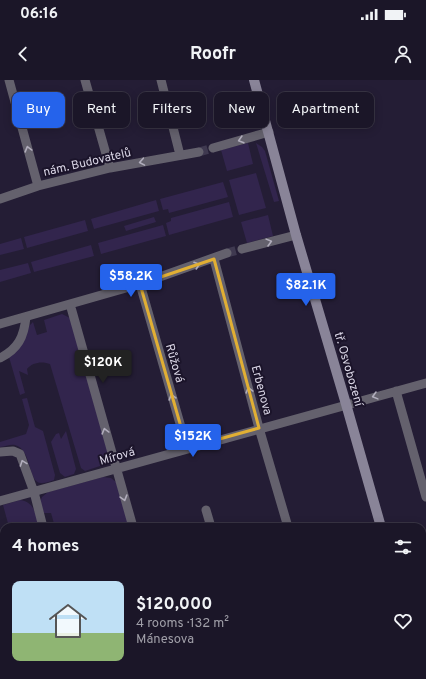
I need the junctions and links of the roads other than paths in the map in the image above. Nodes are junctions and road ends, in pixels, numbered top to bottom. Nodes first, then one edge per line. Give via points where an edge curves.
1 (9, 80) edge
2 (85, 80) edge
3 (161, 80) edge
4 (254, 80) edge
5 (269, 132) junction
6 (213, 148) tunnel mouth
7 (199, 152) tunnel mouth
8 (180, 155) junction
9 (110, 168) junction
10 (38, 186) junction
11 (0, 199) edge
12 (296, 235) junction
13 (242, 249) tunnel mouth
14 (228, 253) tunnel mouth
15 (214, 259) junction
16 (140, 284) junction
17 (70, 304) junction
18 (26, 317) junction
19 (0, 324) edge
20 (0, 358) edge
21 (426, 383) edge
22 (396, 391) junction
23 (346, 404) junction
24 (259, 428) junction
25 (187, 448) junction
26 (0, 452) edge
27 (116, 469) junction
28 (34, 492) junction
29 (426, 497) edge
30 (0, 501) edge
31 (206, 510) dead end
32 (42, 523) edge
33 (132, 523) edge
34 (210, 523) edge
35 (287, 523) edge
36 (380, 523) edge

10 -> 1 street
2 - 9 street
3 - 8 street
4 - 5 street, tř. Osvobození
5 -> 6 street
5 - 12 street, tř. Osvobození
7 - 8 street, nám. Budovatelů
8 -> 9 street, nám. Budovatelů
9 - 10 street, nám. Budovatelů
10 - 11 street, nám. Budovatelů
13 -> 12 street
12 - 23 street, tř. Osvobození
14 - 15 street
16 -> 15 street
24 -> 15 street, Erbenova
16 - 17 street
25 -> 16 street, Růžová
17 - 18 street
27 -> 17 street
18 - 19 street
18 - 20 street via 24,332 16,346
21 - 22 street, Mírová
22 -> 23 street, Mírová
22 - 29 street
23 - 24 street, Mírová
23 - 36 street, tř. Osvobození
24 - 25 street, Mírová
24 - 35 street, Erbenova
25 - 27 street, Mírová
28 -> 26 street via 20,454 13,451
27 - 28 street, Mírová
27 -> 33 street
28 - 30 street, Mírová
28 - 32 street
31 - 34 street

